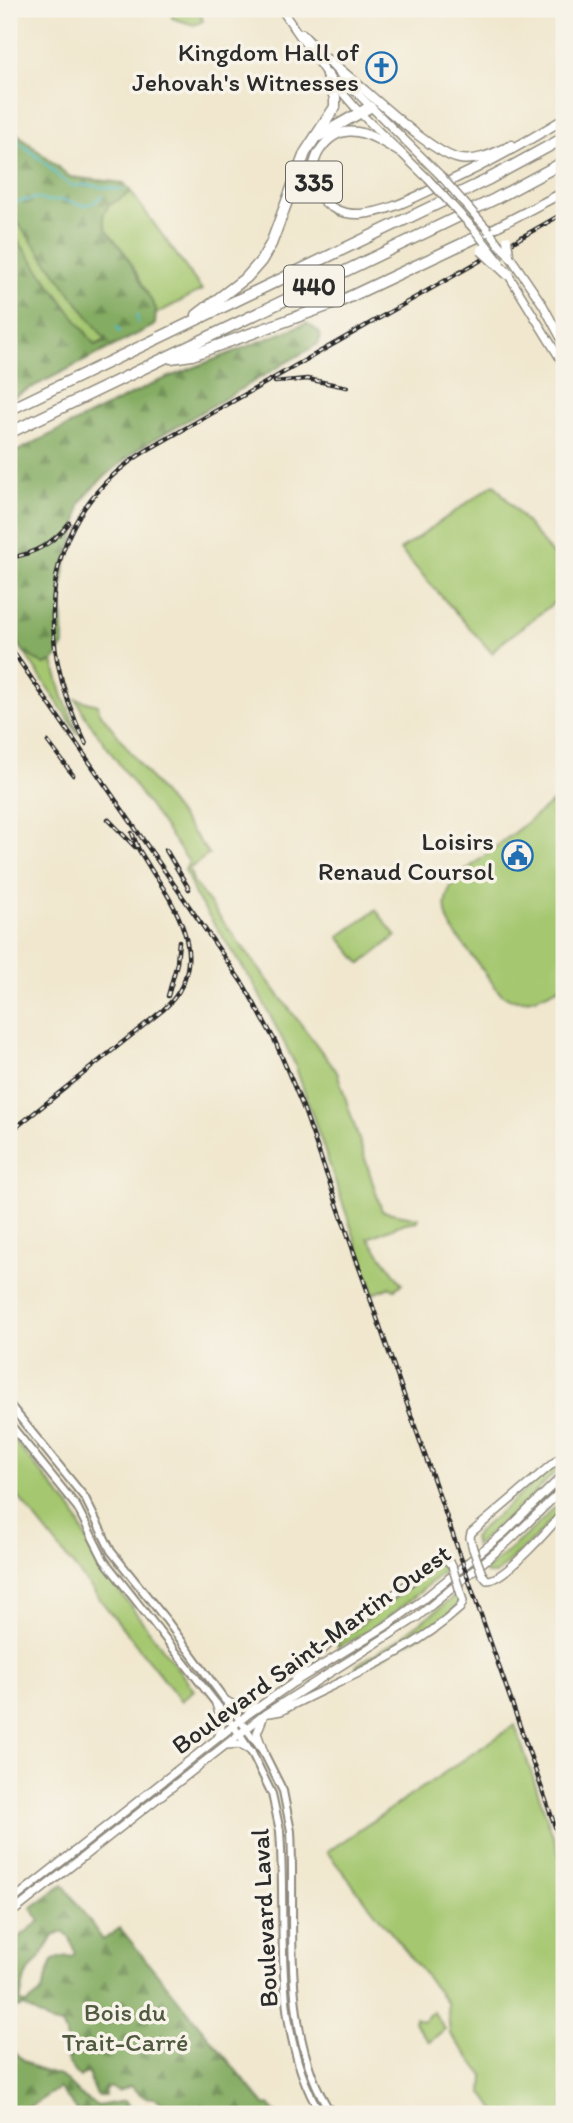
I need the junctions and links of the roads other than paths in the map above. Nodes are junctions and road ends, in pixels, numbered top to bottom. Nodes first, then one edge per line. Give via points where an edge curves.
1 (282, 9) edge
2 (294, 25) junction
3 (327, 59) junction
4 (327, 75) junction
5 (365, 110) junction
6 (564, 119) edge
7 (540, 133) junction
8 (314, 138) junction
9 (564, 138) edge
10 (399, 152) junction
11 (564, 162) edge
12 (564, 192) edge
13 (513, 220) junction
14 (473, 240) junction
15 (509, 255) junction
16 (508, 274) junction
17 (183, 327) junction
18 (564, 344) edge
19 (160, 360) junction
20 (564, 365) edge
21 (9, 410) edge
22 (9, 433) edge
23 (9, 1404) edge
24 (9, 1423) edge
25 (564, 1454) edge
26 (564, 1474) edge
27 (564, 1488) edge
28 (564, 1511) edge
29 (167, 1621) junction
30 (153, 1622) junction
31 (334, 1643) junction
32 (341, 1655) junction
33 (348, 1662) junction
34 (359, 1672) junction
35 (293, 1683) junction
36 (225, 1700) junction
37 (216, 1703) junction
38 (257, 1707) junction
39 (265, 1714) junction
40 (237, 1723) junction
41 (243, 1731) junction
42 (216, 1739) junction
43 (223, 1746) junction
44 (251, 1751) junction
45 (264, 1753) junction
46 (9, 1903) edge
47 (9, 1915) edge
48 (321, 2114) edge
49 (332, 2114) edge

1 - 2 main road
2 - 3 main road
2 - 4 main road
3 - 5 main road
3 - 7 main road via 452,157 474,159
4 - 5 main road
4 - 8 highway via 335,107
5 - 8 highway
5 - 10 main road
5 - 14 main road, bridge via 439,174
6 - 7 main road, 335
7 - 10 main road, 335 via 474,170 381,211 344,212 328,205 318,193 314,162 334,136 363,132
8 - 17 highway via 261,261
9 - 17 highway, 440
10 - 14 main road, bridge via 428,179
11 - 19 highway, 440
12 - 13 main road
13 - 14 main road
13 - 15 main road, bridge via 507,237
14 - 15 main road, bridge
14 - 16 main road, bridge
14 - 16 highway, bridge
14 - 19 highway via 326,307 192,355
15 - 18 main road
16 - 20 main road
17 - 21 highway, 440
19 - 22 highway, 440
23 - 29 street via 85,1498 111,1551
24 - 30 street via 76,1505 102,1557
25 - 28 main road, bridge via 471,1533 482,1574 487,1580 496,1578
26 - 32 main road, Boulevard Saint-Martin Ouest via 448,1579
27 - 33 main road, Boulevard Saint-Martin Ouest via 516,1536 435,1603
29 - 30 street via 163,1626
29 - 36 street
30 - 37 street
31 - 32 main road via 334,1651
31 - 34 main road, bridge via 439,1560 447,1560 463,1604 411,1644
31 - 35 main road via 308,1663
32 - 35 main road, Boulevard Saint-Martin Ouest
33 - 34 main road
33 - 39 main road, Boulevard Saint-Martin Ouest
34 - 39 main road via 281,1711
35 - 38 main road, Boulevard Saint-Martin Ouest
36 - 38 main road via 240,1709
36 - 40 street
37 - 40 street
37 - 42 main road via 222,1722
38 - 40 main road, Boulevard Saint-Martin Ouest
39 - 41 main road, Boulevard Saint-Martin Ouest
39 - 45 main road via 257,1733
40 - 41 street, Boulevard Laval
40 - 42 main road, Boulevard Saint-Martin Ouest
41 - 43 main road, Boulevard Saint-Martin Ouest
41 - 44 street, Boulevard Laval
41 - 45 street, Boulevard Laval
42 - 46 main road, Boulevard Saint-Martin Ouest
43 - 44 main road via 239,1744
43 - 47 main road, Boulevard Saint-Martin Ouest
44 - 48 street, Boulevard Laval via 268,1782 279,1820 289,2030 299,2070
45 - 49 street, Boulevard Laval via 281,1787 290,1821 299,2033 312,2077

